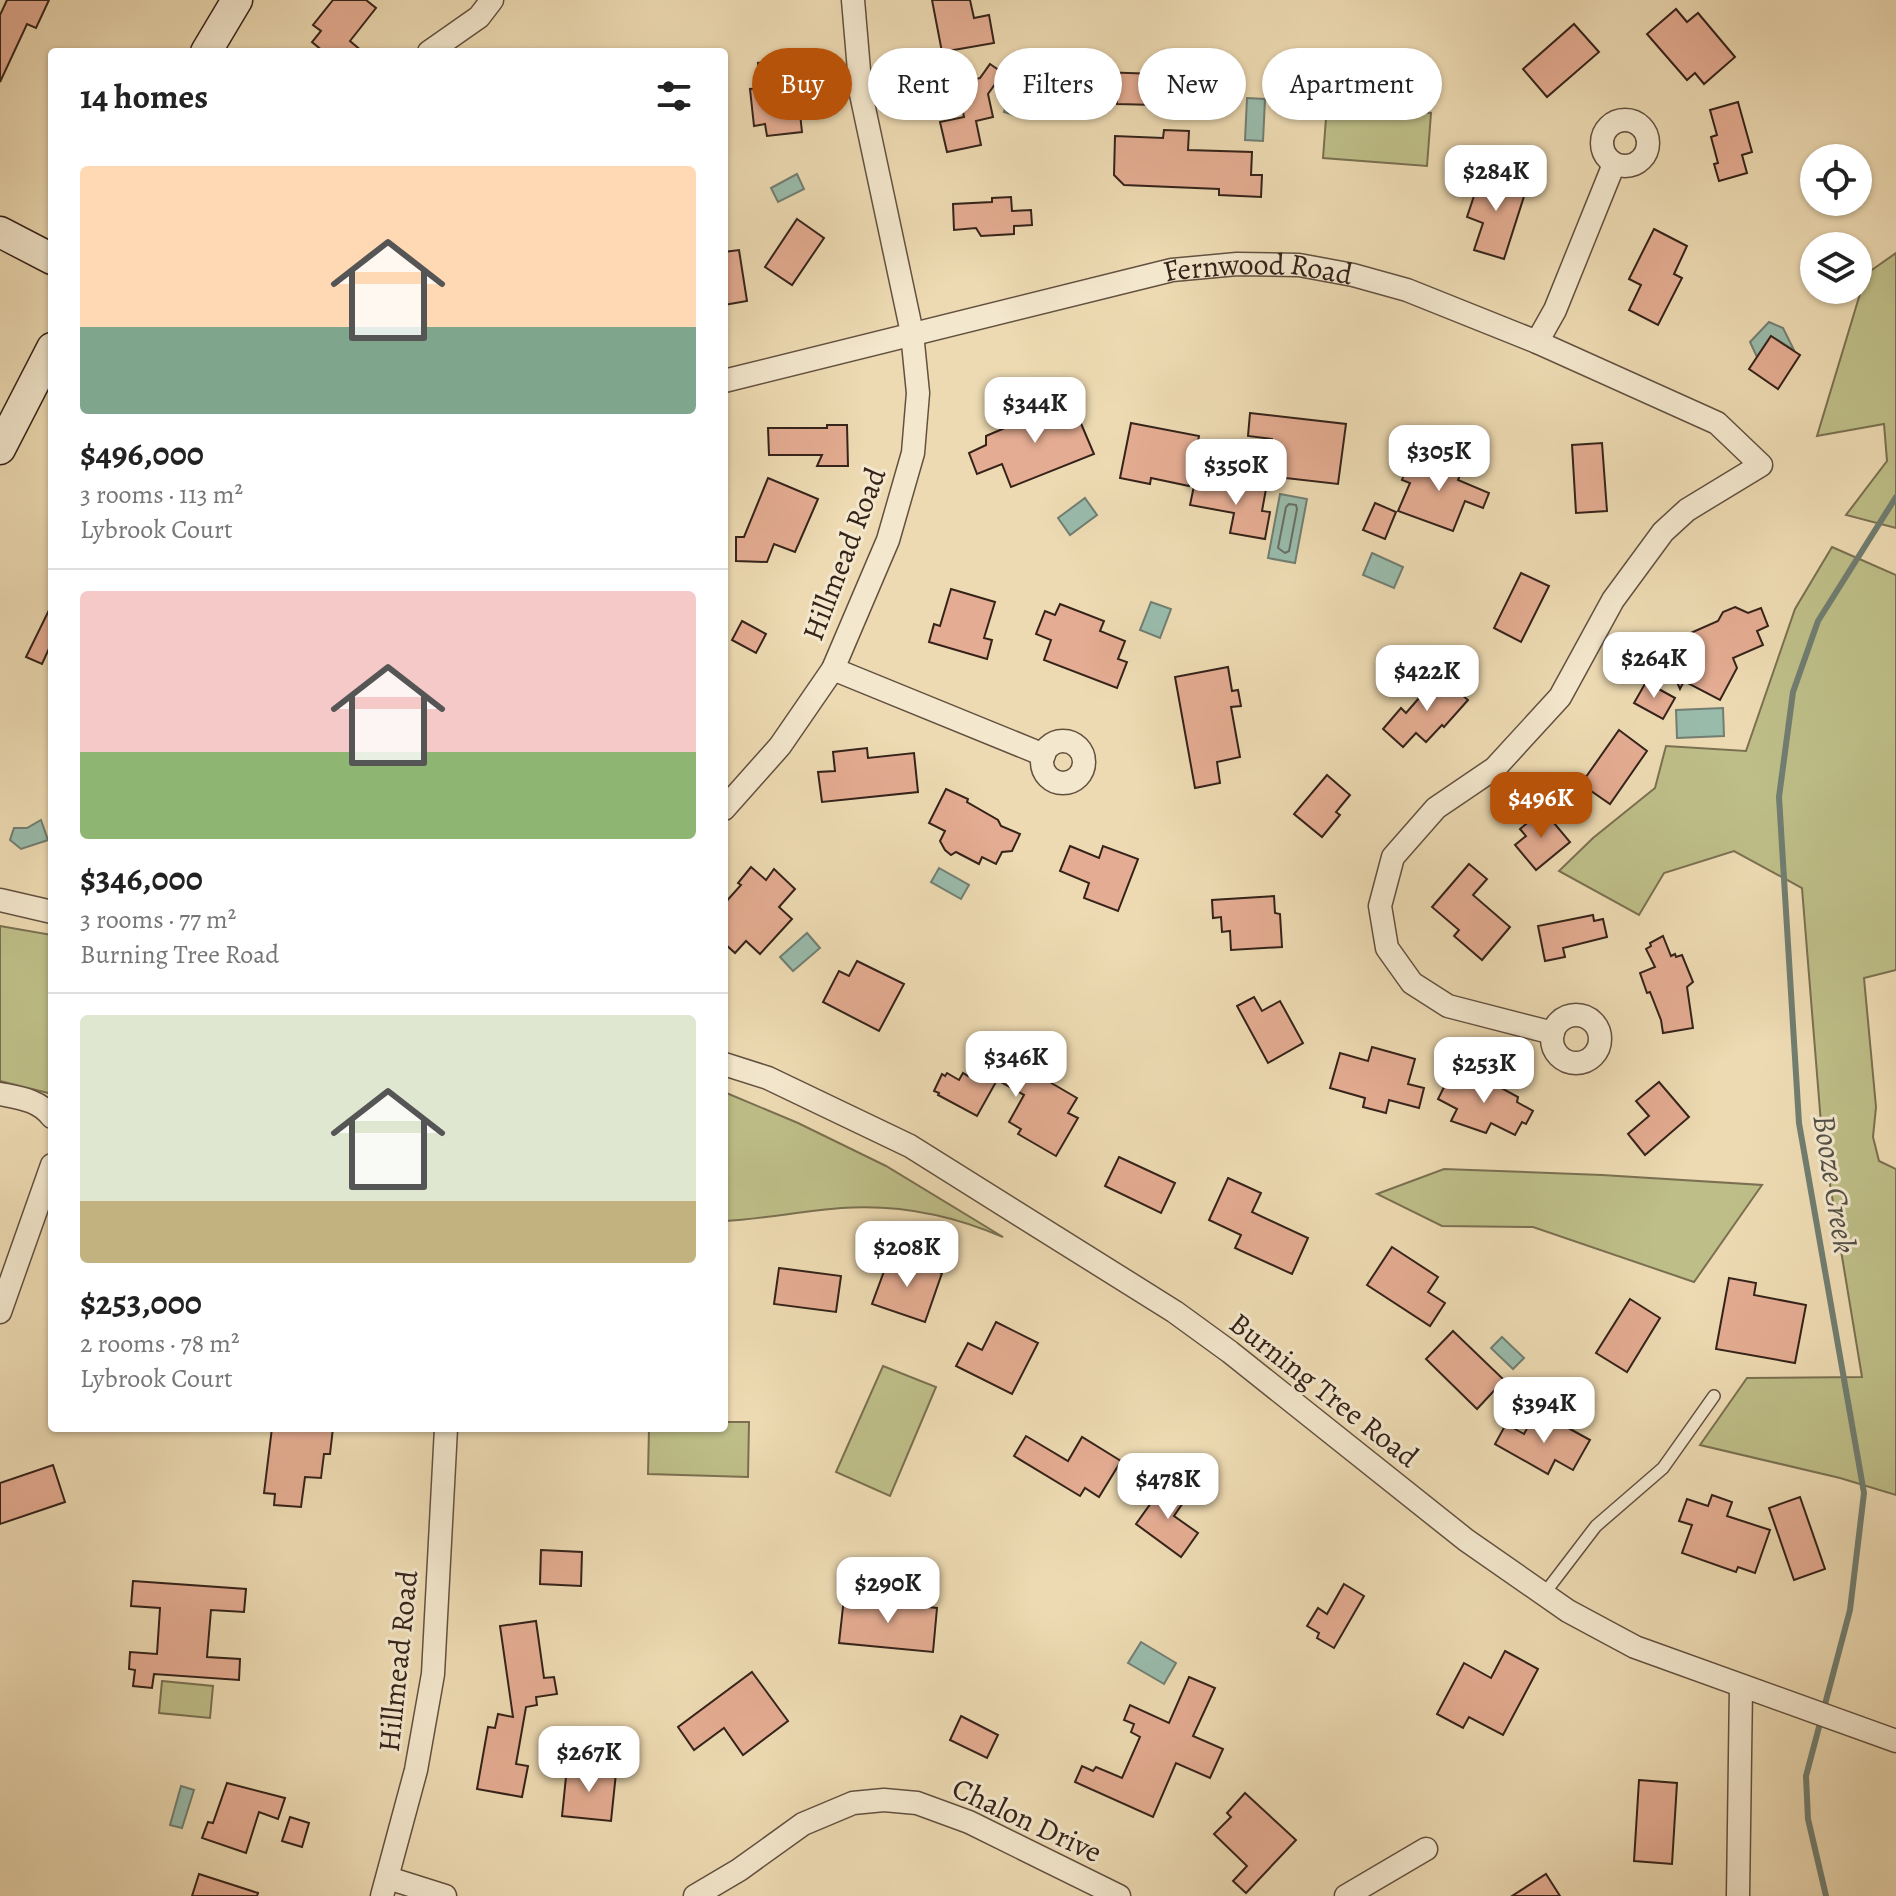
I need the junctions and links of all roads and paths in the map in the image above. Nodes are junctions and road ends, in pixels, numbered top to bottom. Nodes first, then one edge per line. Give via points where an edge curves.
1 (237, 0) edge
2 (492, 0) edge
3 (853, 0) edge
4 (208, 48) edge
5 (435, 48) edge
6 (1614, 164) dead end
7 (0, 232) edge
8 (48, 257) edge
9 (912, 333) junction
10 (1537, 342) junction
11 (48, 356) edge
12 (728, 380) edge
13 (0, 449) edge
14 (833, 669) junction
15 (1044, 755) dead end
16 (728, 804) edge
17 (0, 900) edge
18 (48, 911) edge
19 (1553, 1033) dead end
20 (728, 1065) edge
21 (0, 1094) edge
22 (48, 1112) edge
23 (48, 1176) edge
24 (0, 1312) edge
25 (1714, 1396) dead end
26 (446, 1432) edge
27 (1544, 1594) junction
28 (1741, 1687) junction
29 (1896, 1741) edge
30 (1426, 1849) dead end
31 (385, 1887) edge
32 (445, 1896) edge
33 (695, 1896) edge
34 (1119, 1896) edge
35 (1346, 1896) edge
36 (1738, 1896) edge

1 - 4 main road
2 - 5 street via 479,17
3 - 9 street, Hillmead Road via 861,94
6 - 10 street
7 - 8 main road
9 - 10 street, Fernwood Road via 1172,270 1252,264 1299,265 1353,275 1407,290
9 - 12 street, Fernwood Road
9 - 14 street, Hillmead Road via 918,393 913,453 888,540
10 - 19 street, Fernwood Road via 1717,423 1761,465 1687,510 1663,532 1613,600 1560,697 1495,768 1436,808 1393,857 1379,901 1387,948 1412,983 1448,1006
11 - 13 main road
14 - 15 street
14 - 16 street, Hillmead Road via 780,746
17 - 18 street
20 - 27 street, Burning Tree Road via 768,1078 910,1146 1175,1312 1466,1540
21 - 22 street via 30,1100
23 - 24 street
25 - 27 lane via 1663,1468 1596,1526
26 - 31 street, Hillmead Road via 433,1674 416,1770
27 - 28 street, Burning Tree Road via 1635,1647
28 - 29 street, Burning Tree Road
28 - 36 street
30 - 35 street
31 - 32 street
33 - 34 street, Chalon Drive via 803,1824 853,1803 884,1800 917,1803 969,1822

